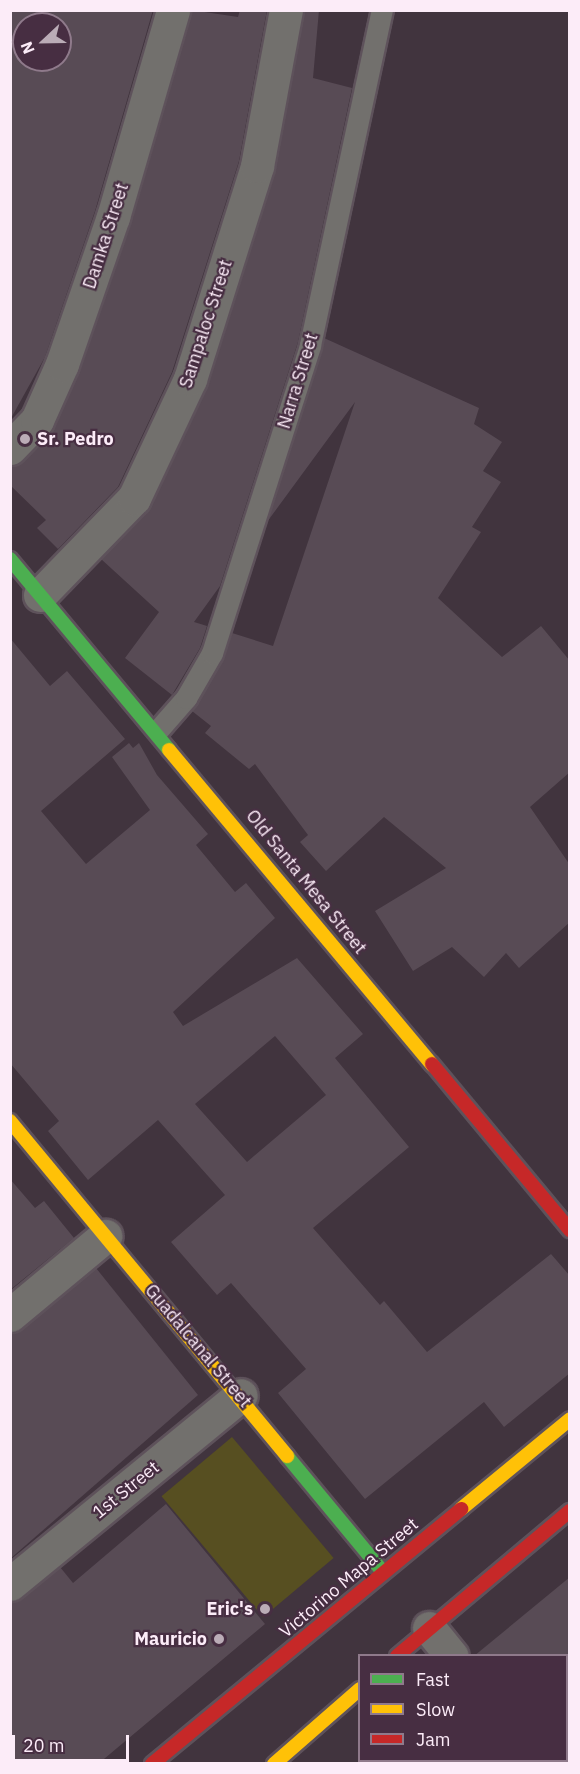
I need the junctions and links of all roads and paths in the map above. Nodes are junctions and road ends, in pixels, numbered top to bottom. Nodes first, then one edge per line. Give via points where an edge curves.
1 (173, 10) edge
2 (286, 10) edge
3 (382, 10) edge
4 (10, 448) edge
5 (10, 559) edge
6 (40, 595) junction
7 (158, 730) junction
8 (10, 1121) edge
9 (570, 1230) edge
10 (105, 1236) junction
11 (10, 1315) edge
12 (241, 1395) junction
13 (570, 1419) edge
14 (570, 1511) edge
15 (383, 1572) junction
16 (10, 1584) edge
17 (429, 1628) junction
18 (400, 1654) edge
19 (451, 1654) edge
20 (358, 1691) edge
21 (152, 1764) edge
22 (274, 1764) edge

1 - 4 street, Damka Street via 113,217 62,364 37,420
2 - 6 street, Sampaloc Street via 256,166 190,379 134,498
3 - 7 lane, Narra Street via 310,345 212,653 186,698
5 - 6 main road, Old Santa Mesa Street
6 - 7 main road, Old Santa Mesa Street
7 - 9 main road, Old Santa Mesa Street
8 - 10 main road, Guadalcanal Street
10 - 11 street
10 - 12 main road, Guadalcanal Street
12 - 15 main road, Guadalcanal Street
12 - 16 street, 1st Street
13 - 15 main road, Victorino Mapa Street
14 - 17 main road
15 - 21 main road, Victorino Mapa Street
17 - 18 main road
17 - 19 street
20 - 22 main road

